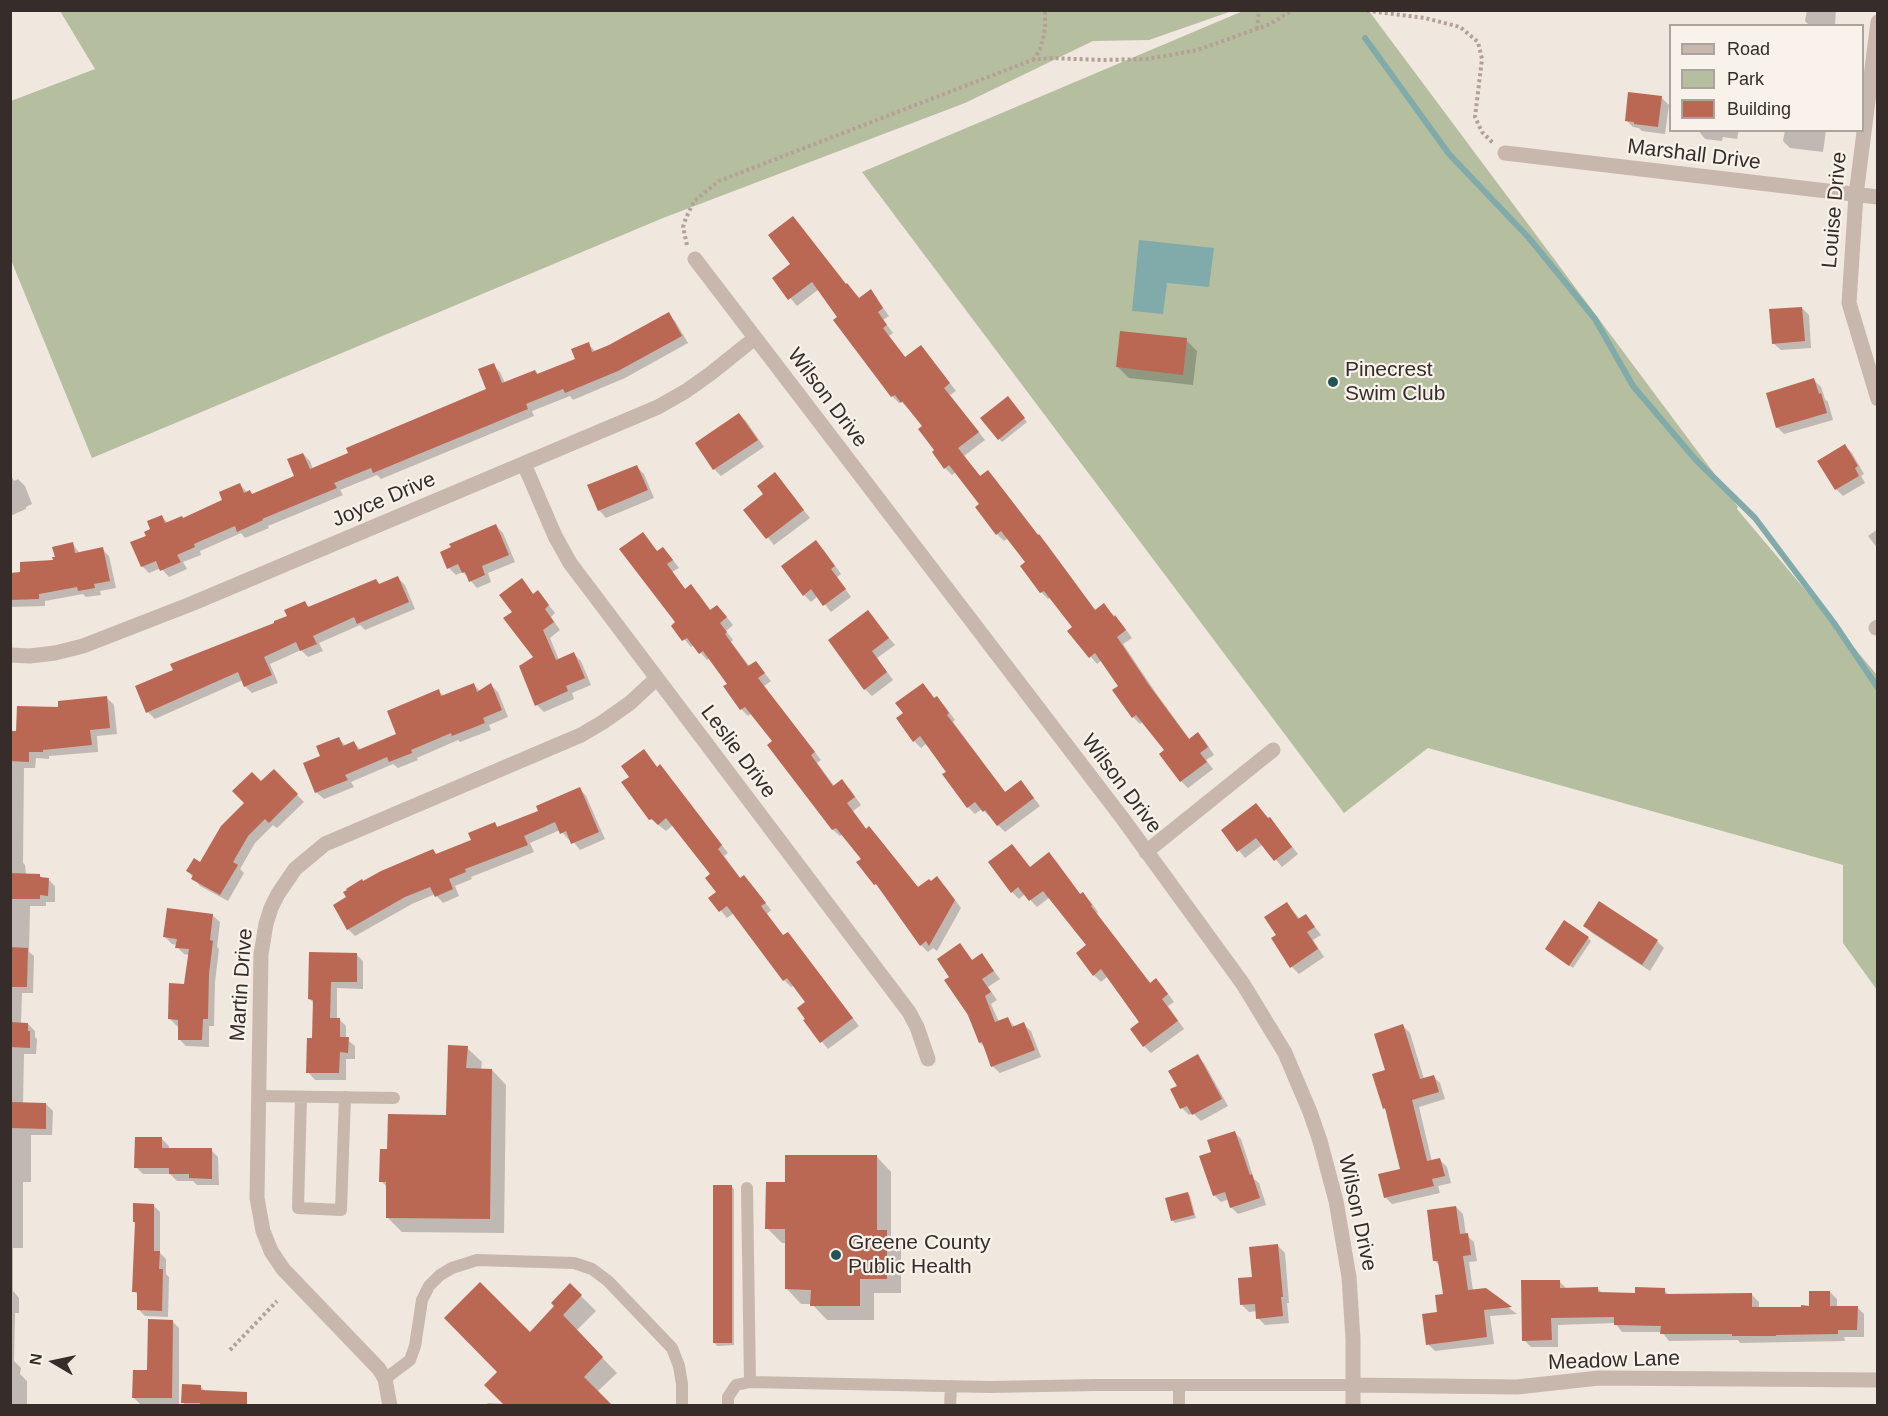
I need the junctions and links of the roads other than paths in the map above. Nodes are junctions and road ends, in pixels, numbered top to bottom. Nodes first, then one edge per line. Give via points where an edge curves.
1 (1878, 22) edge
2 (1505, 153) road end
3 (1856, 195) junction
4 (1878, 197) edge
5 (695, 259) road end
6 (755, 338) junction
7 (1878, 399) edge
8 (524, 464) junction
9 (10, 655) edge
10 (657, 678) junction
11 (1273, 750) dead end
12 (1146, 852) junction
13 (928, 1059) dead end
14 (258, 1096) junction
15 (301, 1097) junction
16 (345, 1097) junction
17 (394, 1098) dead end
18 (747, 1188) dead end
19 (385, 1379) junction
20 (1878, 1380) edge
21 (750, 1382) junction
22 (1353, 1385) junction
23 (951, 1386) junction
24 (1179, 1386) junction
25 (390, 1406) edge
26 (682, 1406) edge
27 (728, 1406) edge
28 (950, 1406) edge
29 (1179, 1406) edge
30 (1353, 1406) edge

1 - 3 street, Louise Drive
2 - 3 street, Marshall Drive
3 - 4 street, Marshall Drive
3 - 7 street, Louise Drive via 1849,303
5 - 6 street, Wilson Drive
6 - 8 street, Joyce Drive via 710,374 658,407
6 - 12 street, Wilson Drive
8 - 9 street, Joyce Drive via 83,646 55,653
8 - 10 street, Leslie Drive via 570,563
10 - 13 street, Leslie Drive via 909,1012
10 - 14 street, Martin Drive via 630,703 581,735 326,844 295,869 271,908 262,940
11 - 12 street
12 - 22 street, Wilson Drive via 1243,984 1285,1053 1310,1112 1336,1201 1349,1277
14 - 15 lane
14 - 19 street, Martin Drive via 257,1198 271,1251 283,1269
15 - 16 lane
15 - 16 lane via 298,1208 341,1210
16 - 17 lane
18 - 21 lane
19 - 25 street, Martin Drive
19 - 26 lane via 410,1360 422,1300 440,1275 477,1260 574,1263 592,1269 608,1281 672,1348 680,1375
20 - 22 street, Meadow Lane via 1599,1378 1517,1387
21 - 23 lane
21 - 27 lane via 736,1385 728,1397
22 - 24 lane
22 - 30 street, Wilson Drive
23 - 24 lane
23 - 28 lane
24 - 29 lane

